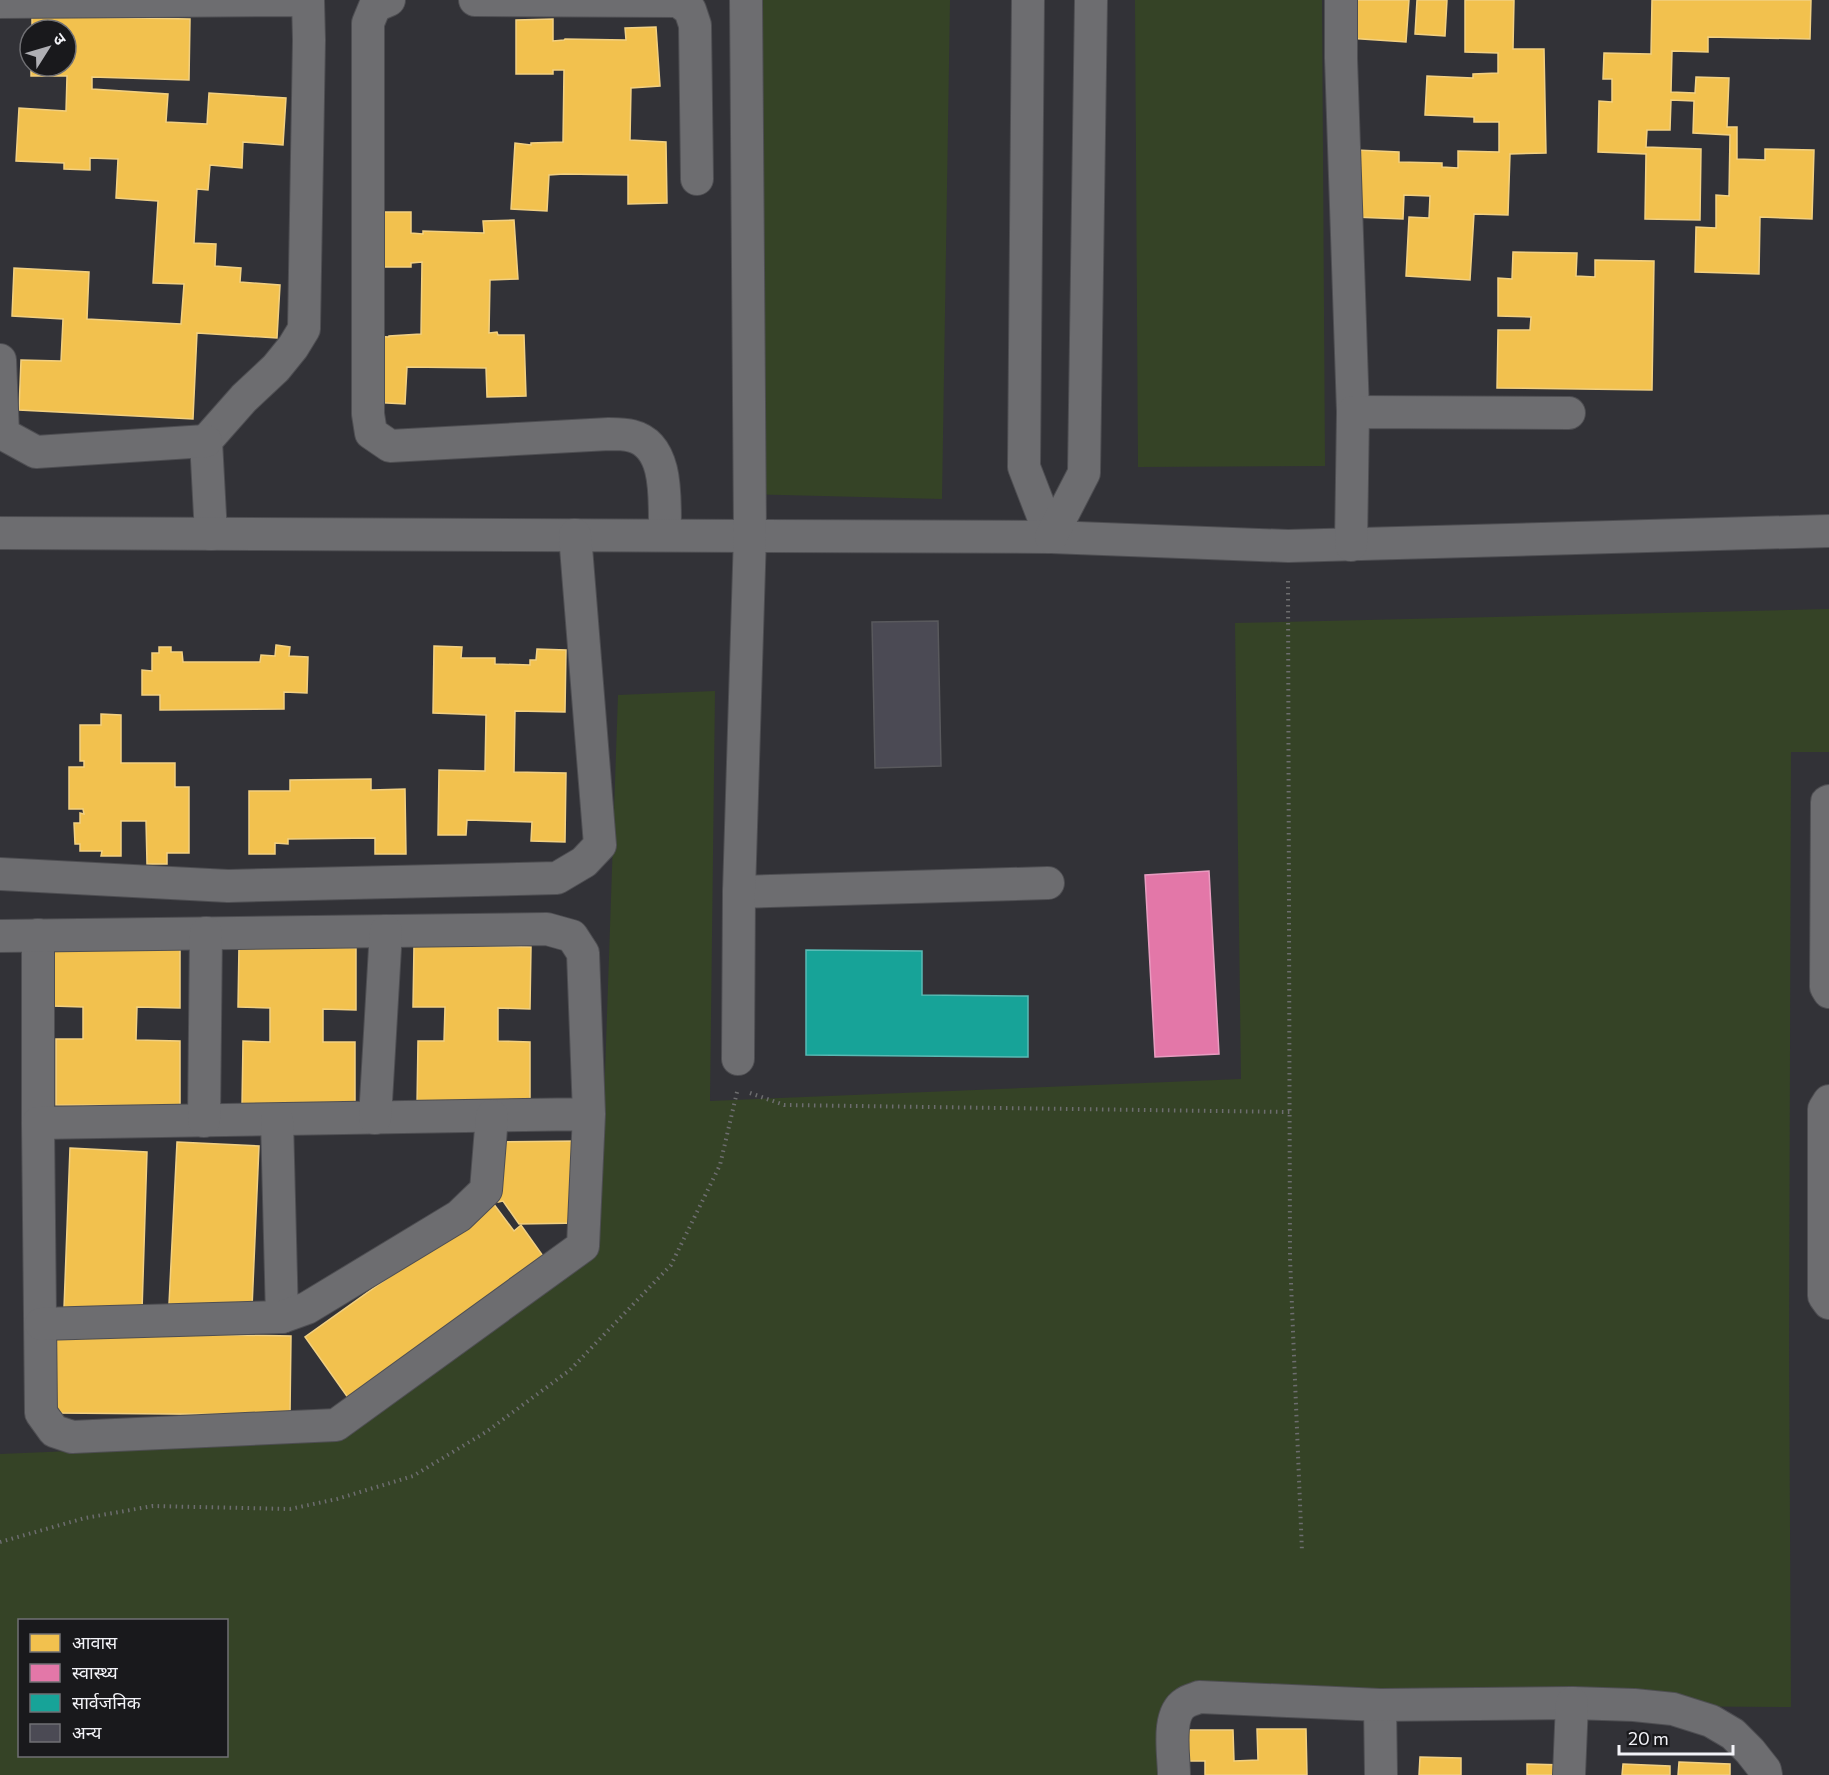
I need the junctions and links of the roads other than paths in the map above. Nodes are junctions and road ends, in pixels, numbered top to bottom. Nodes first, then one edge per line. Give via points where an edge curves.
1 (389, 0) edge
2 (475, 0) edge
3 (746, 0) edge
4 (1028, 0) edge
5 (1091, 0) edge
6 (1341, 0) edge
7 (0, 3) edge
8 (697, 178) dead end
9 (0, 360) edge
10 (1353, 412) junction
11 (1569, 413) dead end
12 (206, 441) junction
13 (1829, 531) edge
14 (0, 534) edge
15 (211, 534) junction
16 (575, 535) junction
17 (665, 535) junction
18 (750, 536) junction
19 (1051, 537) junction
20 (1350, 545) junction
21 (1829, 801) edge
22 (0, 874) edge
23 (1048, 883) dead end
24 (739, 892) junction
25 (386, 931) junction
26 (206, 933) junction
27 (38, 935) junction
28 (0, 936) edge
29 (1829, 992) edge
30 (738, 1059) road end
31 (1829, 1101) edge
32 (589, 1114) junction
33 (492, 1116) junction
34 (375, 1118) junction
35 (277, 1120) junction
36 (204, 1121) junction
37 (38, 1123) junction
38 (1829, 1303) edge
39 (282, 1317) junction
40 (41, 1324) junction
41 (1572, 1703) junction
42 (1380, 1705) junction
43 (1174, 1775) edge
44 (1381, 1775) edge
45 (1569, 1775) edge
46 (1766, 1775) edge

1 - 17 street via 375,6 368,23 371,433 390,446 609,434 634,436 660,461
2 - 8 street via 678,1 690,10 695,25
3 - 18 street
4 - 19 street via 1024,468
5 - 19 street via 1084,472
6 - 10 street
7 - 12 street via 308,0 304,329 276,368
9 - 12 street via 3,434 36,452
10 - 11 street
10 - 20 street
12 - 15 street
13 - 20 street
14 - 15 street
15 - 16 street
16 - 17 street
16 - 22 street via 600,845 584,862 557,878 228,886
17 - 18 street
18 - 19 street
18 - 24 street
19 - 20 street
21 - 29 street
23 - 24 street
24 - 30 street
25 - 26 street
25 - 32 street via 547,929 572,936 583,953
25 - 34 street
26 - 27 street
26 - 36 street
27 - 28 street
27 - 37 street
31 - 38 street via 1824,1109 1824,1296
32 - 33 street
32 - 40 street via 583,1246 336,1425 72,1437 54,1431 41,1413
33 - 34 street
33 - 39 street via 486,1190 459,1216 307,1308
34 - 35 street
35 - 36 street
35 - 39 street
36 - 37 street
37 - 40 street
39 - 40 street
41 - 42 street
41 - 45 street
41 - 46 street via 1673,1709 1711,1721 1733,1734
42 - 43 street via 1199,1697 1185,1702 1173,1721
42 - 44 street

